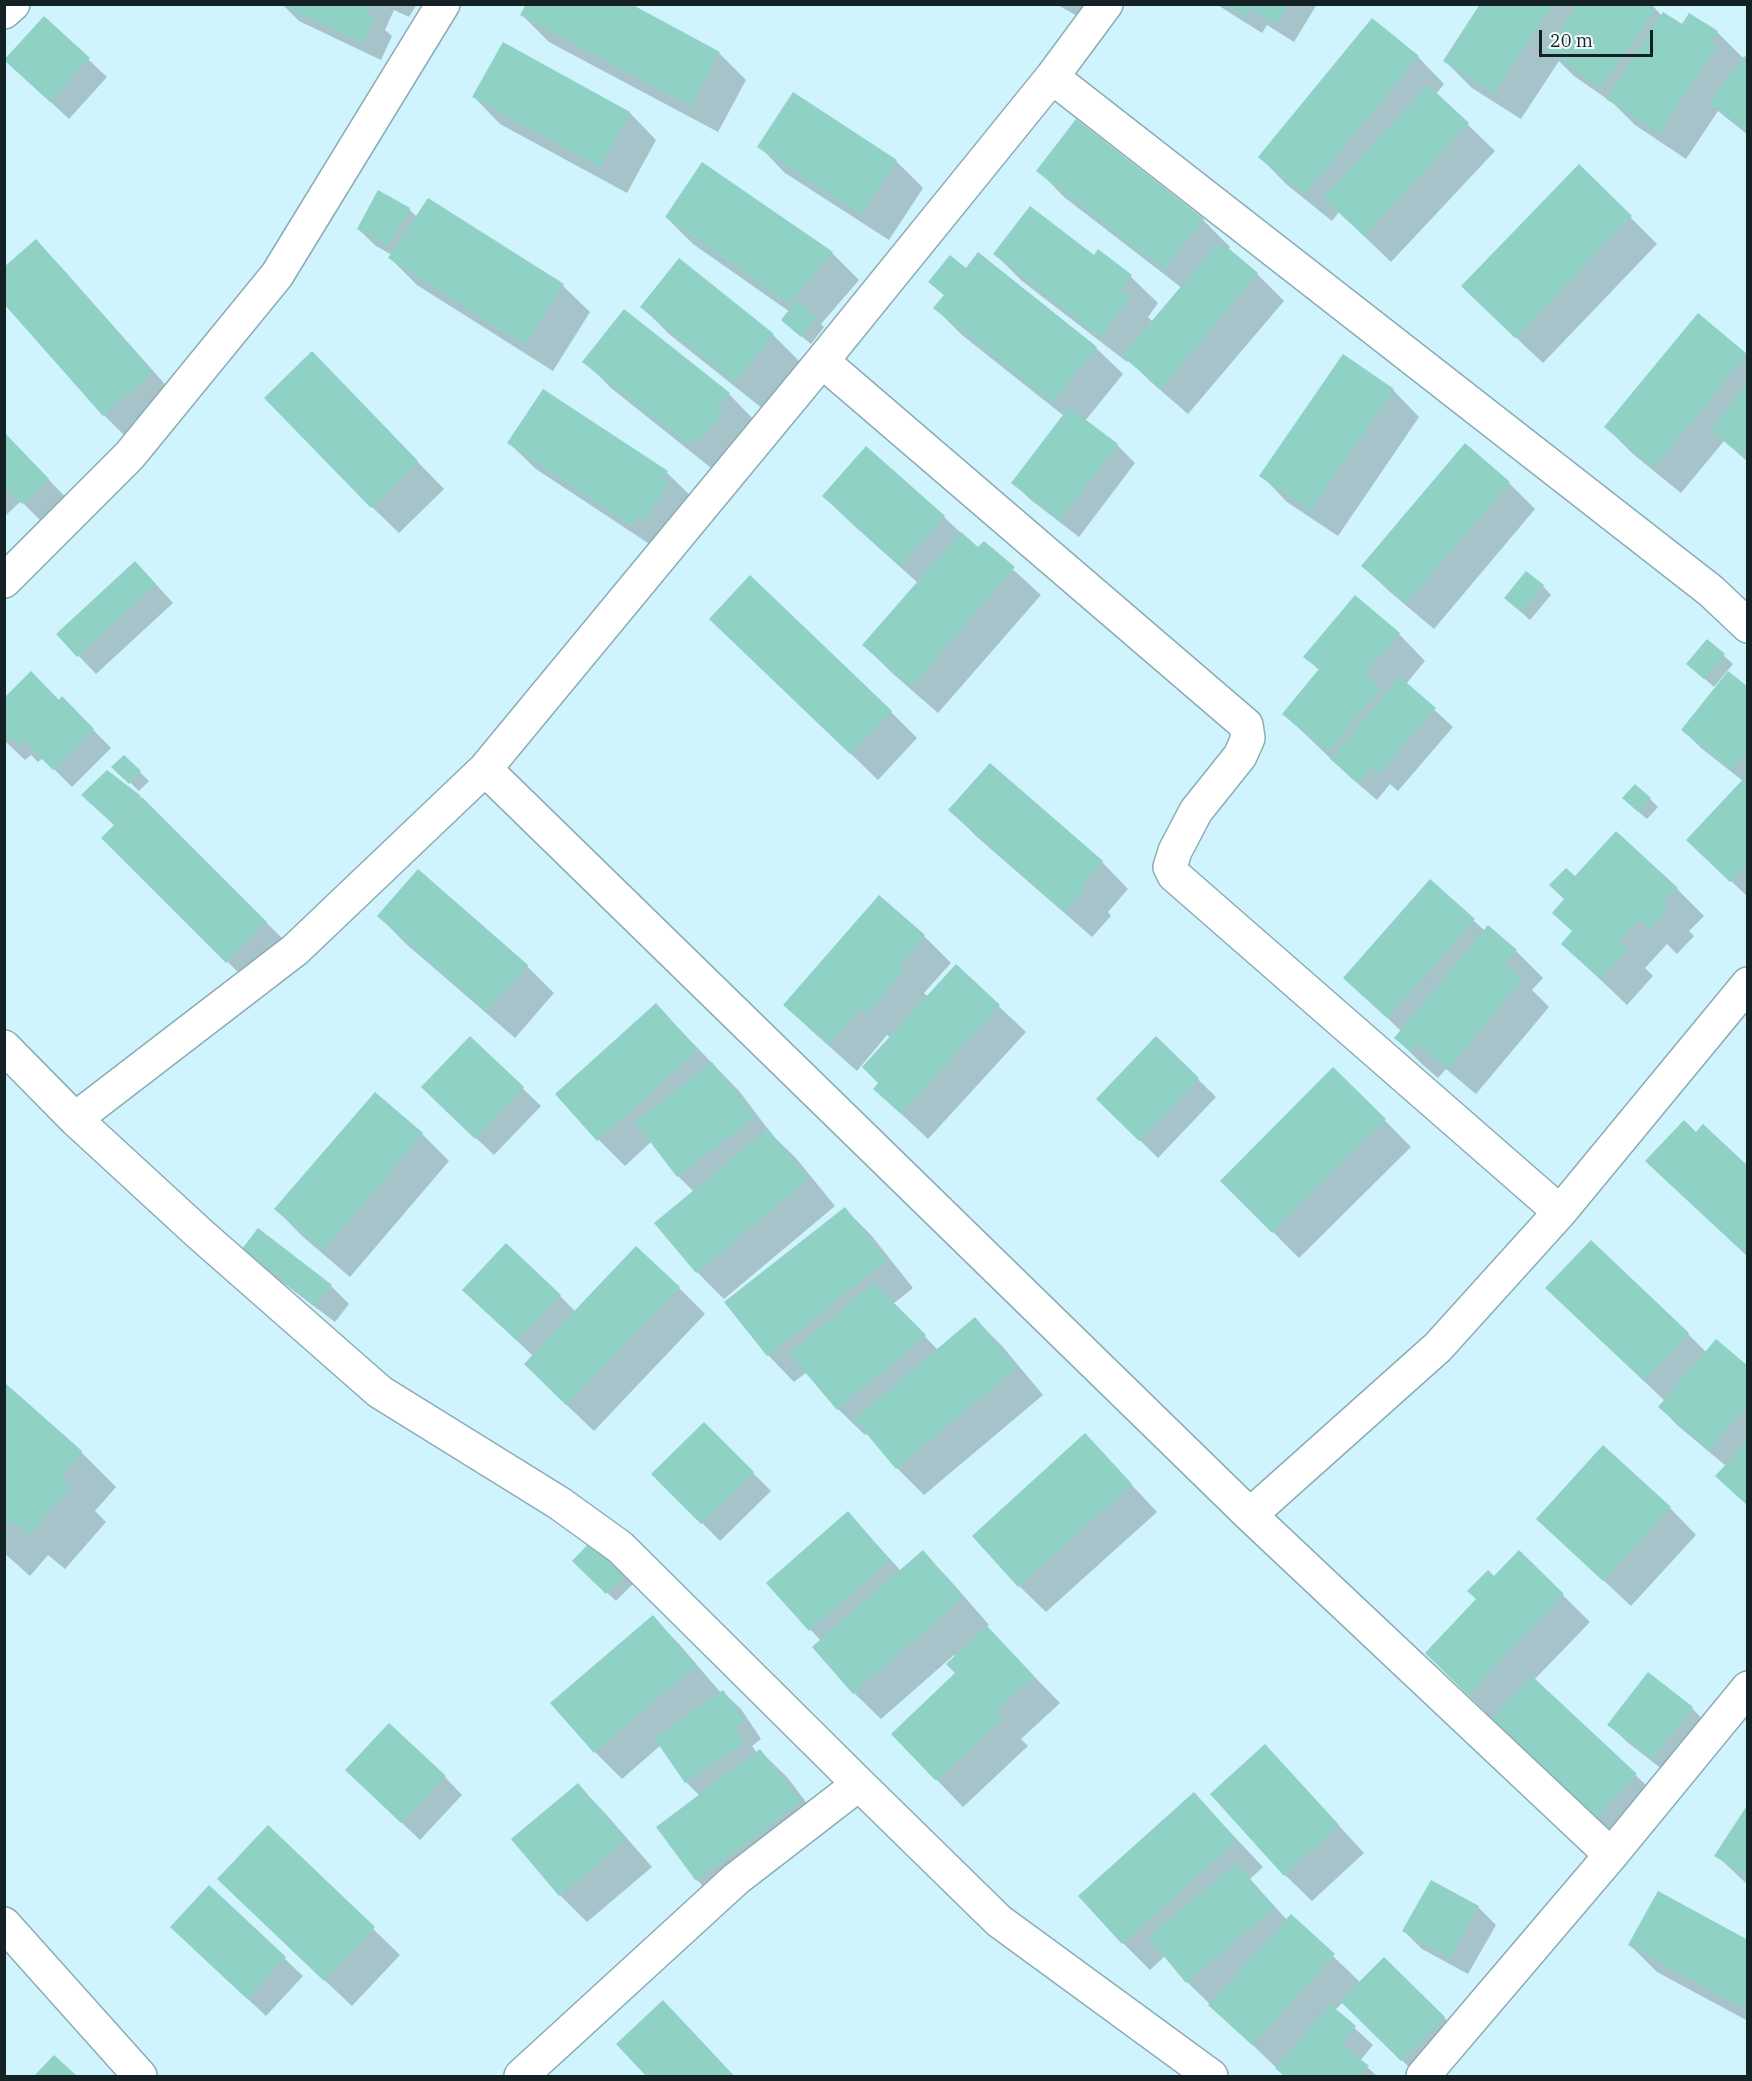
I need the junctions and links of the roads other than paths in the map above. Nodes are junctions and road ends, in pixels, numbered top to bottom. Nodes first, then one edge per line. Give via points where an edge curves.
1 (13, 4) edge
2 (443, 4) edge
3 (1106, 4) edge
4 (4, 12) edge
5 (1052, 77) junction
6 (822, 361) junction
7 (4, 581) edge
8 (1748, 626) edge
9 (485, 769) junction
10 (1748, 984) edge
11 (4, 1047) edge
12 (75, 1119) junction
13 (1560, 1212) junction
14 (1250, 1515) junction
15 (1748, 1688) edge
16 (859, 1784) junction
17 (1611, 1854) junction
18 (4, 1924) edge
19 (140, 2076) edge
20 (521, 2076) edge
21 (1211, 2076) edge
22 (1423, 2076) edge

1 - 4 street
2 - 7 street via 277,275 130,455
3 - 5 street
5 - 6 street
5 - 8 street via 1711,591
6 - 9 street
6 - 13 street via 1246,725 1248,738 1240,756 1197,811 1175,851 1170,867 1174,875
9 - 12 street via 295,950
9 - 14 street
10 - 13 street
11 - 12 street
12 - 16 street via 380,1392 559,1503 620,1547
13 - 14 street via 1438,1347
14 - 17 street
15 - 17 street
16 - 20 street via 736,1879
16 - 21 street via 999,1921
17 - 22 street
18 - 19 street

